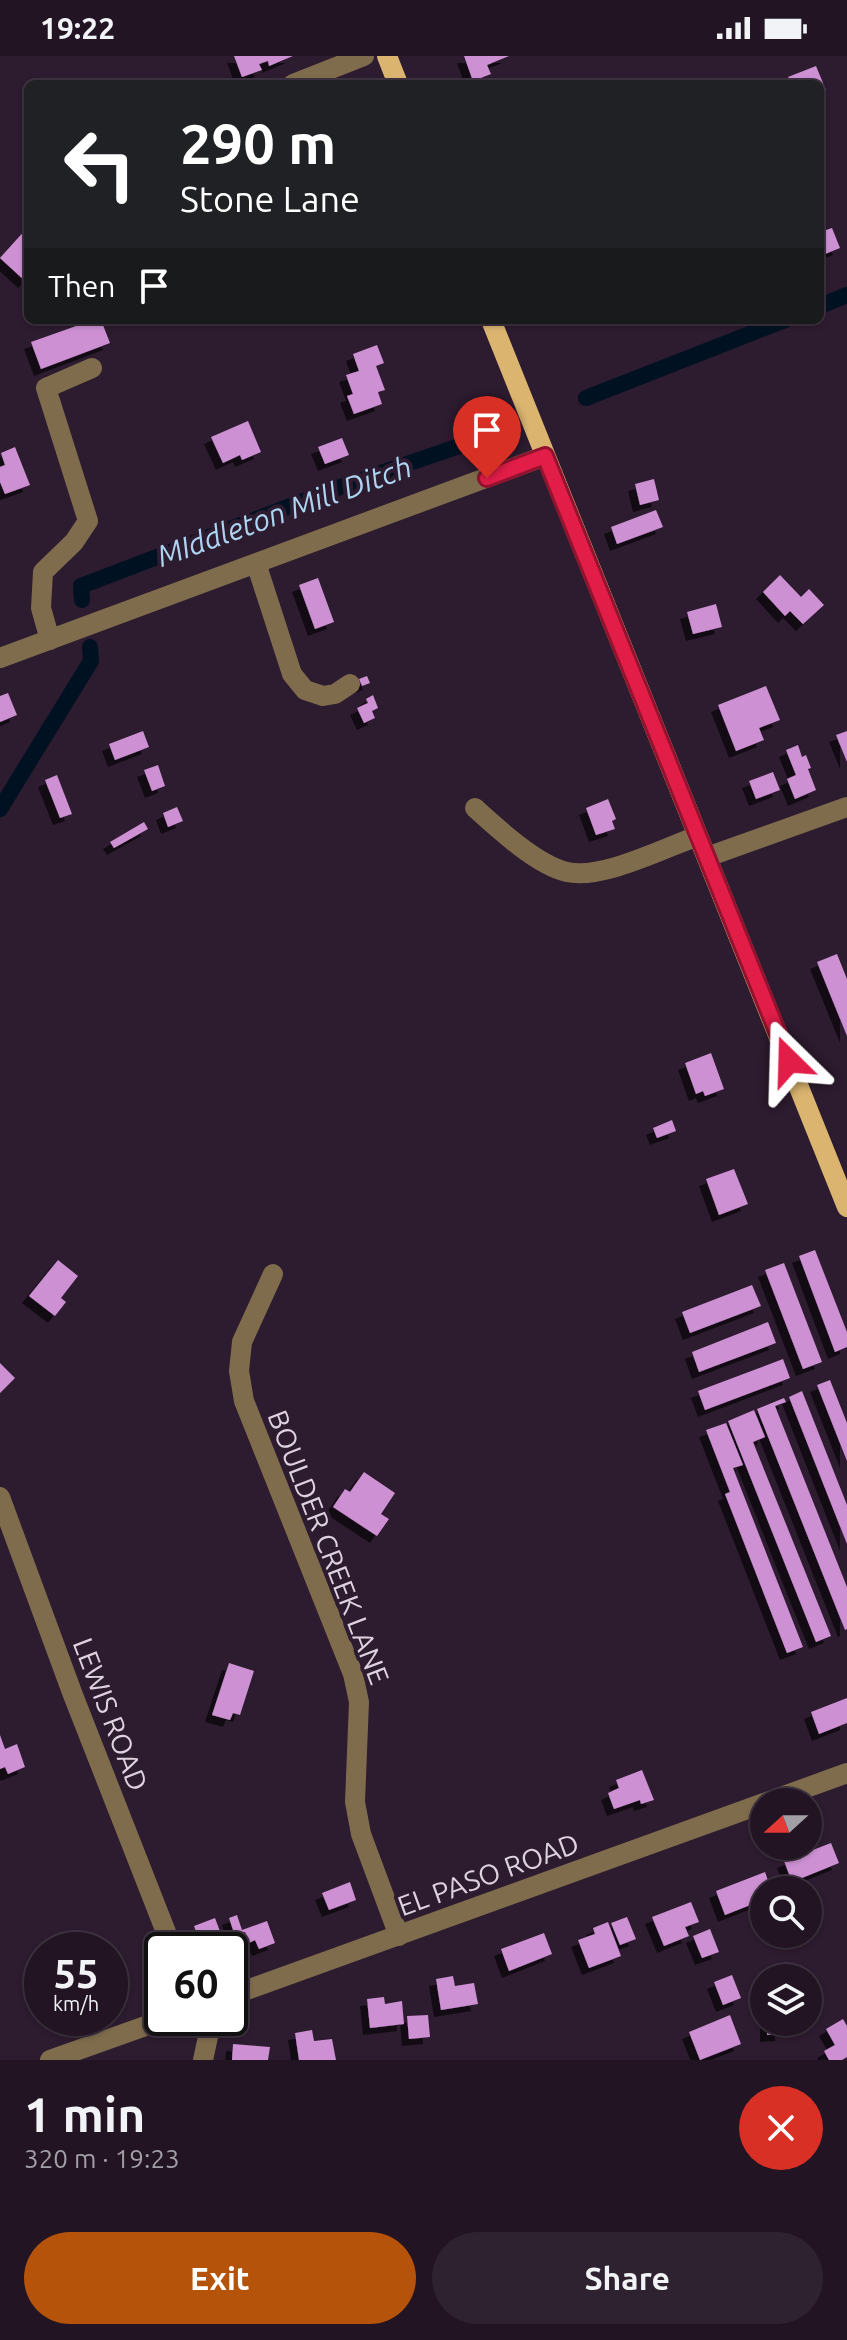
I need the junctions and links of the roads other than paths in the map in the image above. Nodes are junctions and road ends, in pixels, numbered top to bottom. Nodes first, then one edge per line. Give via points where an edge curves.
1 (364, 56) edge
2 (387, 56) edge
3 (303, 80) edge
4 (396, 80) edge
5 (493, 324) edge
6 (92, 368) dead end
7 (545, 456) junction
8 (256, 563) junction
9 (50, 640) junction
10 (0, 658) edge
11 (350, 684) dead end
12 (847, 807) edge
13 (475, 808) dead end
14 (698, 836) junction
15 (707, 857) junction
16 (847, 1207) edge
17 (273, 1274) dead end
18 (0, 1497) edge
19 (847, 1773) edge
20 (805, 1788) edge
21 (750, 1807) edge
22 (166, 1932) edge
23 (399, 1936) junction
24 (248, 1990) edge
25 (144, 2027) edge
26 (208, 2036) edge
27 (50, 2060) edge
28 (203, 2060) edge

1 - 3 street
2 - 4 main road
5 - 7 main road
6 - 9 street via 46,388 88,521 43,572 41,608
7 - 8 street
7 - 14 main road
8 - 9 street
8 - 11 street via 292,674 305,690 323,696
9 - 10 street
12 - 15 street
13 - 14 street via 525,849 565,872 600,870
14 - 15 main road
15 - 16 main road
17 - 23 street, BOULDER CREEK LANE via 242,1342 244,1401 353,1674 359,1702 355,1802 361,1834
18 - 22 street, LEWIS ROAD
19 - 20 street, EL PASO ROAD
21 - 23 street, EL PASO ROAD
23 - 24 street, EL PASO ROAD
25 - 27 street
26 - 28 street

